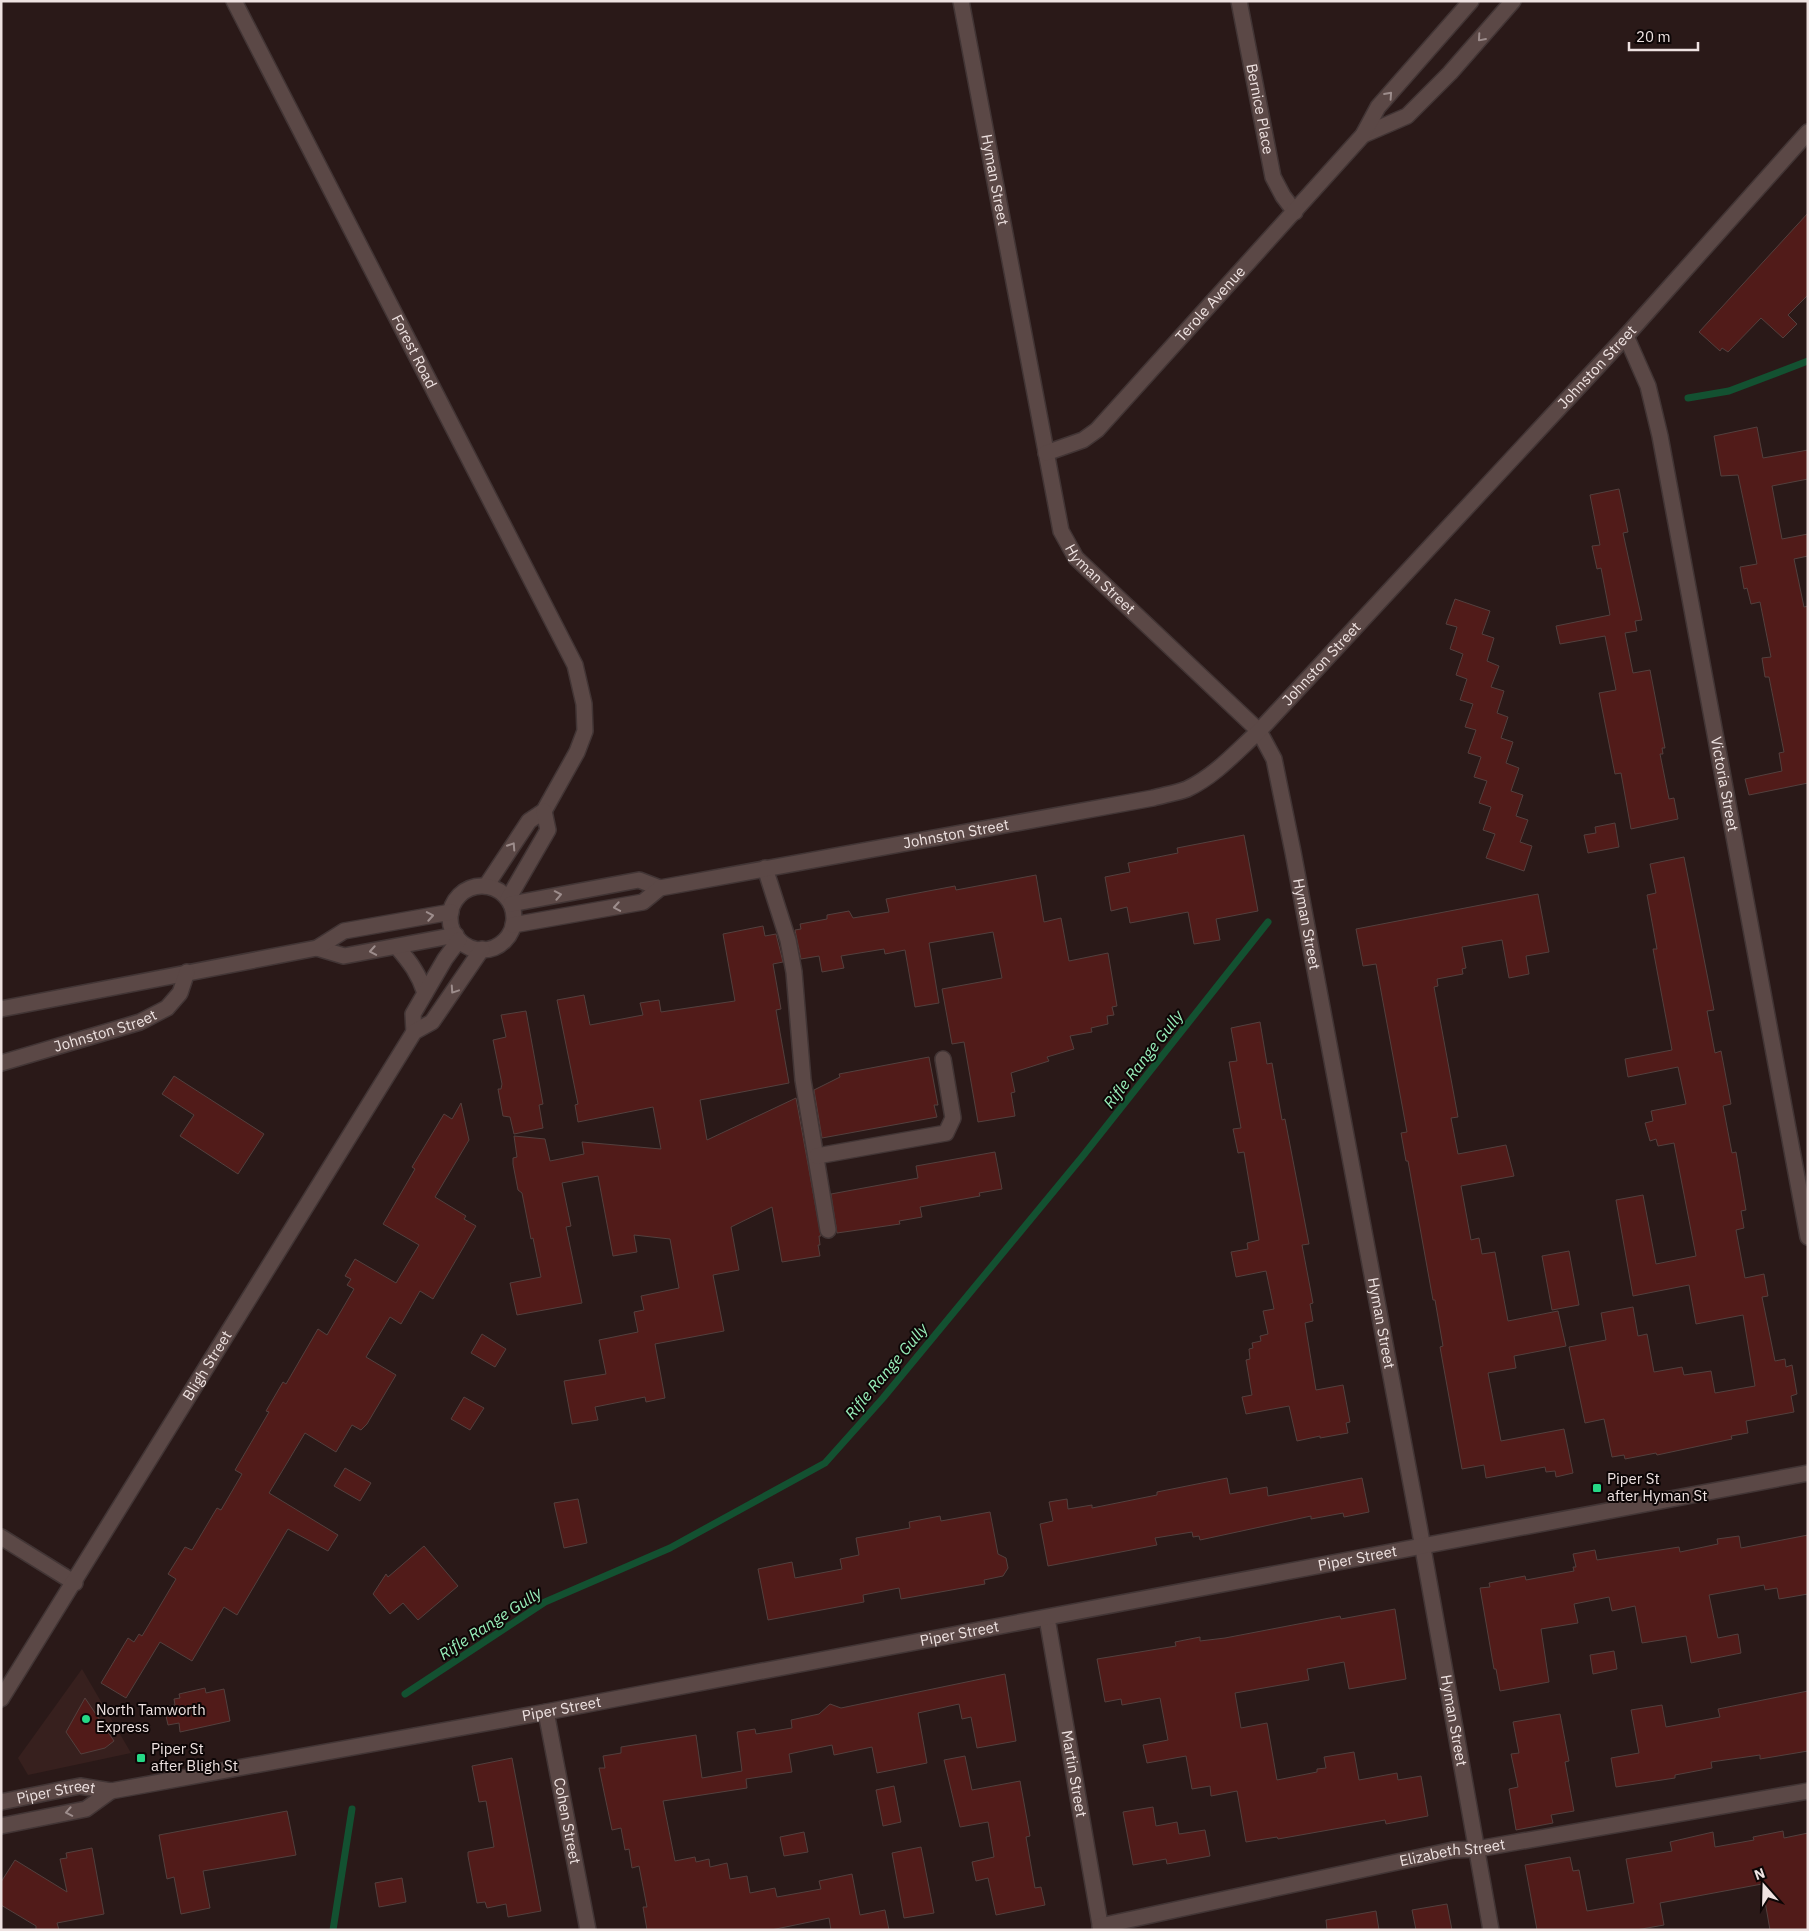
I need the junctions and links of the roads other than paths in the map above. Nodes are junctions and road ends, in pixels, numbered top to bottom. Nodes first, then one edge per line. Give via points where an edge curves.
1 (234, 1) edge
2 (961, 1) edge
3 (1239, 1) edge
4 (1472, 1) edge
5 (1514, 1) edge
6 (1808, 132) edge
7 (1363, 136) junction
8 (1295, 212) junction
9 (1626, 336) junction
10 (1046, 453) junction
11 (1259, 731) junction
12 (544, 811) junction
13 (765, 868) junction
14 (486, 886) junction
15 (660, 888) junction
16 (509, 902) junction
17 (451, 912) junction
18 (513, 925) junction
19 (458, 938) junction
20 (397, 946) junction
21 (318, 948) junction
22 (482, 949) junction
23 (187, 972) junction
24 (425, 993) junction
25 (1, 1009) edge
26 (414, 1032) junction
27 (943, 1059) dead end
28 (1, 1063) edge
29 (817, 1156) junction
30 (828, 1230) dead end
31 (1808, 1237) edge
32 (1808, 1474) edge
33 (1, 1536) edge
34 (1423, 1546) junction
35 (75, 1583) junction
36 (1047, 1618) junction
37 (1, 1699) edge
38 (546, 1712) junction
39 (111, 1791) junction
40 (1808, 1791) edge
41 (1, 1802) edge
42 (1, 1826) edge
43 (1477, 1849) junction
44 (1100, 1928) edge
45 (588, 1930) edge
46 (1491, 1930) edge

1 - 12 street, Forest Road via 575,665 584,704 585,731 578,752
2 - 10 street, Hyman Street
3 - 8 street, Bernice Place via 1274,177
7 -> 4 street, Terole Avenue via 1378,107
5 -> 7 street, Terole Avenue via 1407,116
6 - 9 street, Johnston Street
7 - 8 street, Terole Avenue
8 - 10 street, Terole Avenue via 1097,430 1083,440
9 - 11 street, Johnston Street
9 - 31 street, Victoria Street via 1648,386 1660,436
10 - 11 street, Hyman Street via 1061,530 1076,558
11 - 13 street, Johnston Street via 1214,772 1186,789 1169,794
11 - 34 street, Hyman Street via 1274,759 1293,852
14 -> 12 street via 529,821
12 - 16 street via 548,830
13 - 15 street, Johnston Street
13 - 29 street via 793,964 803,1080
14 - 16 street via 494,888
14 - 17 street via 459,895
16 -> 15 street, Johnston Street via 639,880
15 -> 18 street, Johnston Street via 643,902
16 - 18 street
17 - 19 street via 450,920
21 -> 17 street via 344,931
18 - 22 street via 505,940
19 - 20 street
19 - 22 street via 466,945
19 - 24 street, Bligh Street
20 -> 21 street via 344,956
20 - 24 street via 413,964
21 - 23 street
22 -> 26 street, Bligh Street via 432,1022
23 - 25 street
23 - 28 street, Johnston Street via 180,992 167,1008 140,1022
24 - 26 street, Bligh Street via 413,1014
26 - 35 street, Bligh Street
27 - 29 street via 953,1118 946,1133
29 - 30 street
32 - 34 street, Piper Street
33 - 35 street
34 - 36 street, Piper Street
34 - 43 street, Hyman Street
35 - 37 street, Bligh Street
36 - 38 street, Piper Street
36 - 44 street, Martin Street
38 - 39 street, Piper Street
38 - 45 street, Cohen Street
39 - 41 street, Piper Street via 80,1786
39 -> 42 street, Piper Street via 86,1809
40 - 43 street, Elizabeth Street
43 - 44 street, Elizabeth Street via 1453,1850
43 - 46 street, Hyman Street

